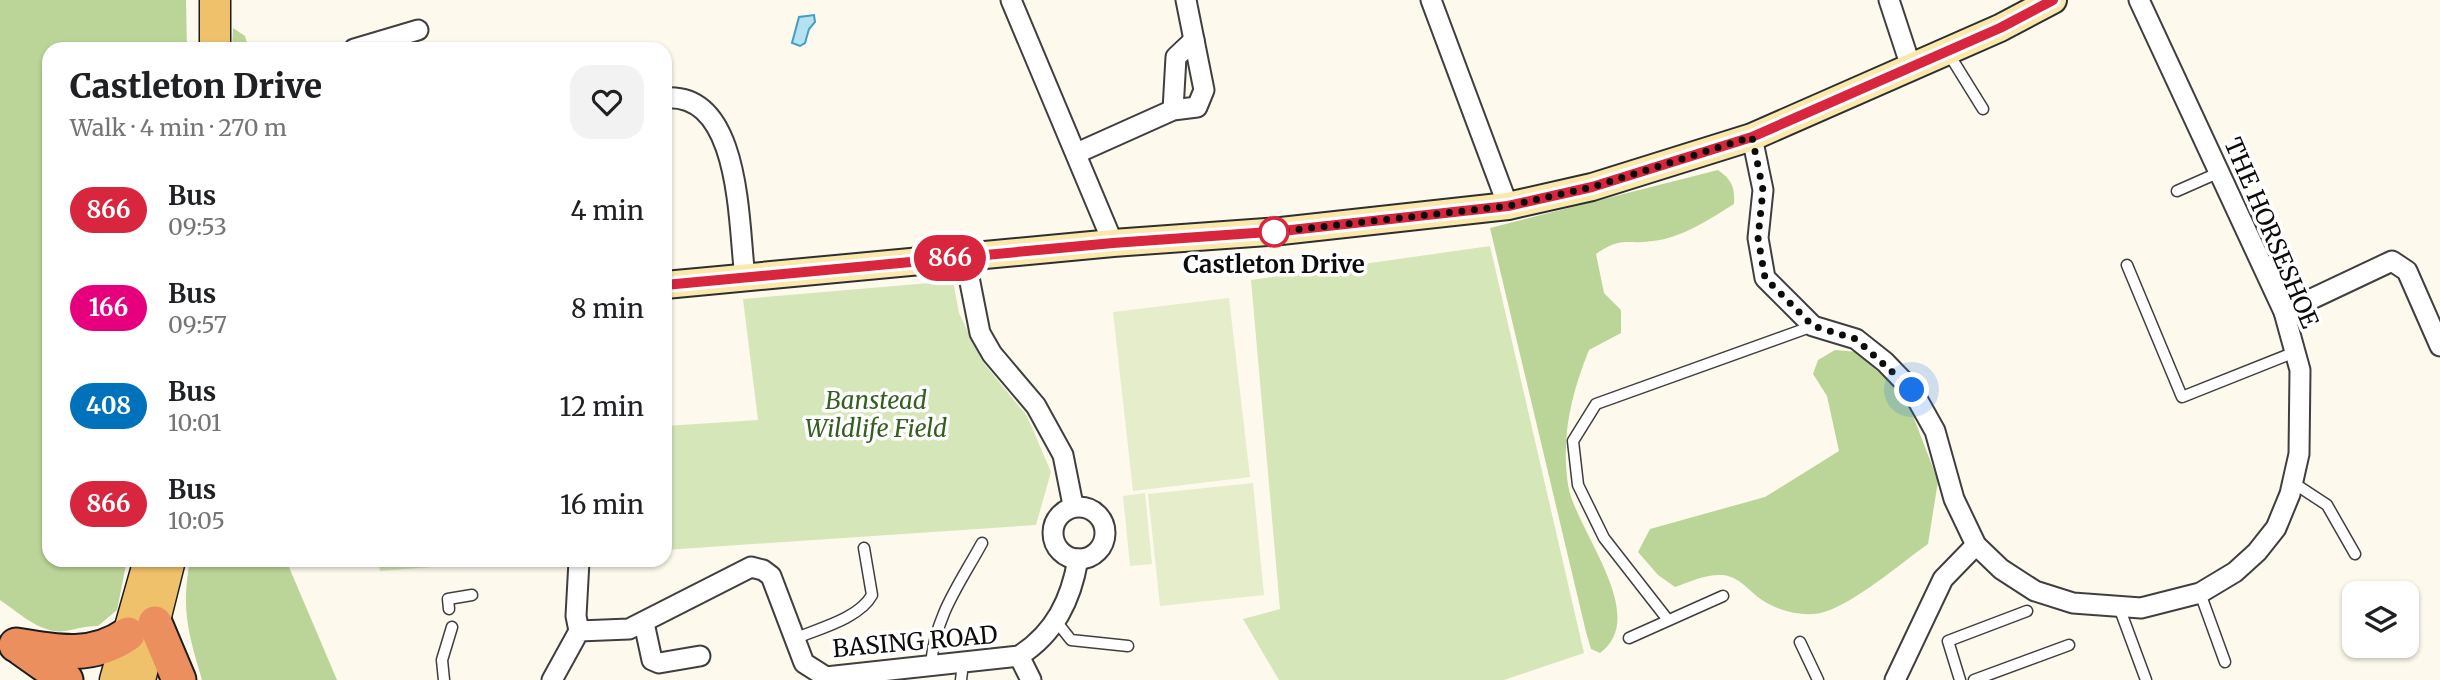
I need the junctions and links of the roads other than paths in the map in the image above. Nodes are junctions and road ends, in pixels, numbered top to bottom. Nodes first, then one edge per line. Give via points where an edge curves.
1 (215, 0) edge
2 (1012, 0) edge
3 (1186, 0) edge
4 (1431, 0) edge
5 (1889, 0) edge
6 (2053, 0) edge
7 (2139, 0) edge
8 (418, 30) dead end
9 (1194, 40) junction
10 (215, 42) edge
11 (378, 42) edge
12 (1947, 51) junction
13 (1911, 67) junction
14 (672, 97) edge
15 (1983, 109) dead end
16 (1173, 110) junction
17 (1752, 137) junction
18 (1077, 153) junction
19 (2220, 172) junction
20 (2177, 191) dead end
21 (1508, 206) junction
22 (1113, 243) junction
23 (965, 257) junction
24 (2127, 265) dead end
25 (745, 277) junction
26 (672, 284) edge
27 (2284, 312) junction
28 (1813, 326) junction
29 (2440, 346) edge
30 (2295, 352) junction
31 (2292, 482) junction
32 (1073, 505) junction
33 (982, 542) dead end
34 (1976, 545) junction
35 (864, 548) dead end
36 (2355, 554) dead end
37 (1077, 559) junction
38 (148, 567) edge
39 (167, 567) edge
40 (579, 567) edge
41 (2200, 593) junction
42 (472, 595) dead end
43 (1723, 596) dead end
44 (2119, 607) junction
45 (449, 609) dead end
46 (2027, 611) dead end
47 (1668, 620) junction
48 (1056, 621) junction
49 (644, 623) junction
50 (452, 627) dead end
51 (142, 629) junction
52 (579, 631) junction
53 (1629, 638) dead end
54 (8, 639) edge
55 (794, 639) junction
56 (1800, 642) dead end
57 (2069, 645) dead end
58 (1128, 646) dead end
59 (701, 656) dead end
60 (1019, 656) junction
61 (2225, 662) dead end
62 (931, 665) junction
63 (962, 671) edge
64 (868, 676) edge
65 (66, 680) edge
66 (115, 680) edge
67 (140, 680) edge
68 (179, 680) edge
69 (444, 680) edge
70 (552, 680) edge
71 (1031, 680) edge
72 (1818, 680) edge
73 (1895, 680) edge
74 (1960, 680) edge
75 (1973, 680) edge
76 (2146, 680) edge

1 - 10 main road
2 - 18 street
3 - 9 street
4 - 21 street
5 - 13 street
6 - 12 main road
7 - 19 street, THE HORSESHOE
8 - 11 street
9 - 16 street via 1176,57
9 - 16 street via 1202,100 1197,107
12 - 13 main road
12 - 15 lane
13 - 17 main road
14 - 25 street via 695,103 723,134
16 - 18 street
17 - 21 main road via 1592,187
17 - 28 street, THE HORSESHOE via 1763,190 1758,238 1765,278
18 - 22 street
19 - 20 lane
19 - 27 street, THE HORSESHOE
21 - 22 main road via 1282,231
22 - 23 main road
23 - 25 main road
23 - 32 street via 980,332 992,354 1036,406 1063,455
24 - 30 lane via 2182,397
25 - 26 main road
27 - 29 street via 2392,261 2407,271
27 - 30 street, THE HORSESHOE
28 - 34 street, THE HORSESHOE via 1856,339 1912,390 1935,431 1954,499
28 - 47 lane via 1596,404 1573,441 1578,485 1604,538
30 - 31 street, THE HORSESHOE via 2300,370 2299,454
31 - 36 lane via 2327,505
31 - 41 street, THE HORSESHOE via 2276,528 2257,552
32 - 37 street via 1056,519 1053,536 1060,552
32 - 37 street via 1095,511 1105,534 1093,555
33 - 62 lane via 938,622
34 - 44 street, THE HORSESHOE via 2001,569 2035,591 2073,603
34 - 73 street via 1943,579
35 - 55 lane via 872,595 868,602
37 - 48 street, BASING ROAD via 1073,586
38 - 51 main road
39 - 51 main road
40 - 52 street
41 - 44 street, THE HORSESHOE via 2165,604
41 - 61 lane
42 - 45 lane via 448,598
43 - 47 lane
44 - 76 lane
46 - 74 lane via 1948,641
47 - 53 lane
48 - 58 lane via 1071,640
48 - 60 street, BASING ROAD via 1035,646
49 - 52 street via 611,632
49 - 55 street, BASING ROAD via 751,567 771,576
49 - 59 street via 652,660 659,663
50 - 69 lane via 442,660
51 - 54 highway via 113,645 72,653
51 - 66 main road
51 - 67 main road
51 - 68 highway
52 - 70 street
54 - 65 highway
55 - 64 street, BASING ROAD via 804,663 826,677
56 - 72 lane
57 - 75 lane
60 - 63 street, BASING ROAD
60 - 71 street
62 - 63 street, BASING ROAD
62 - 64 street, BASING ROAD

